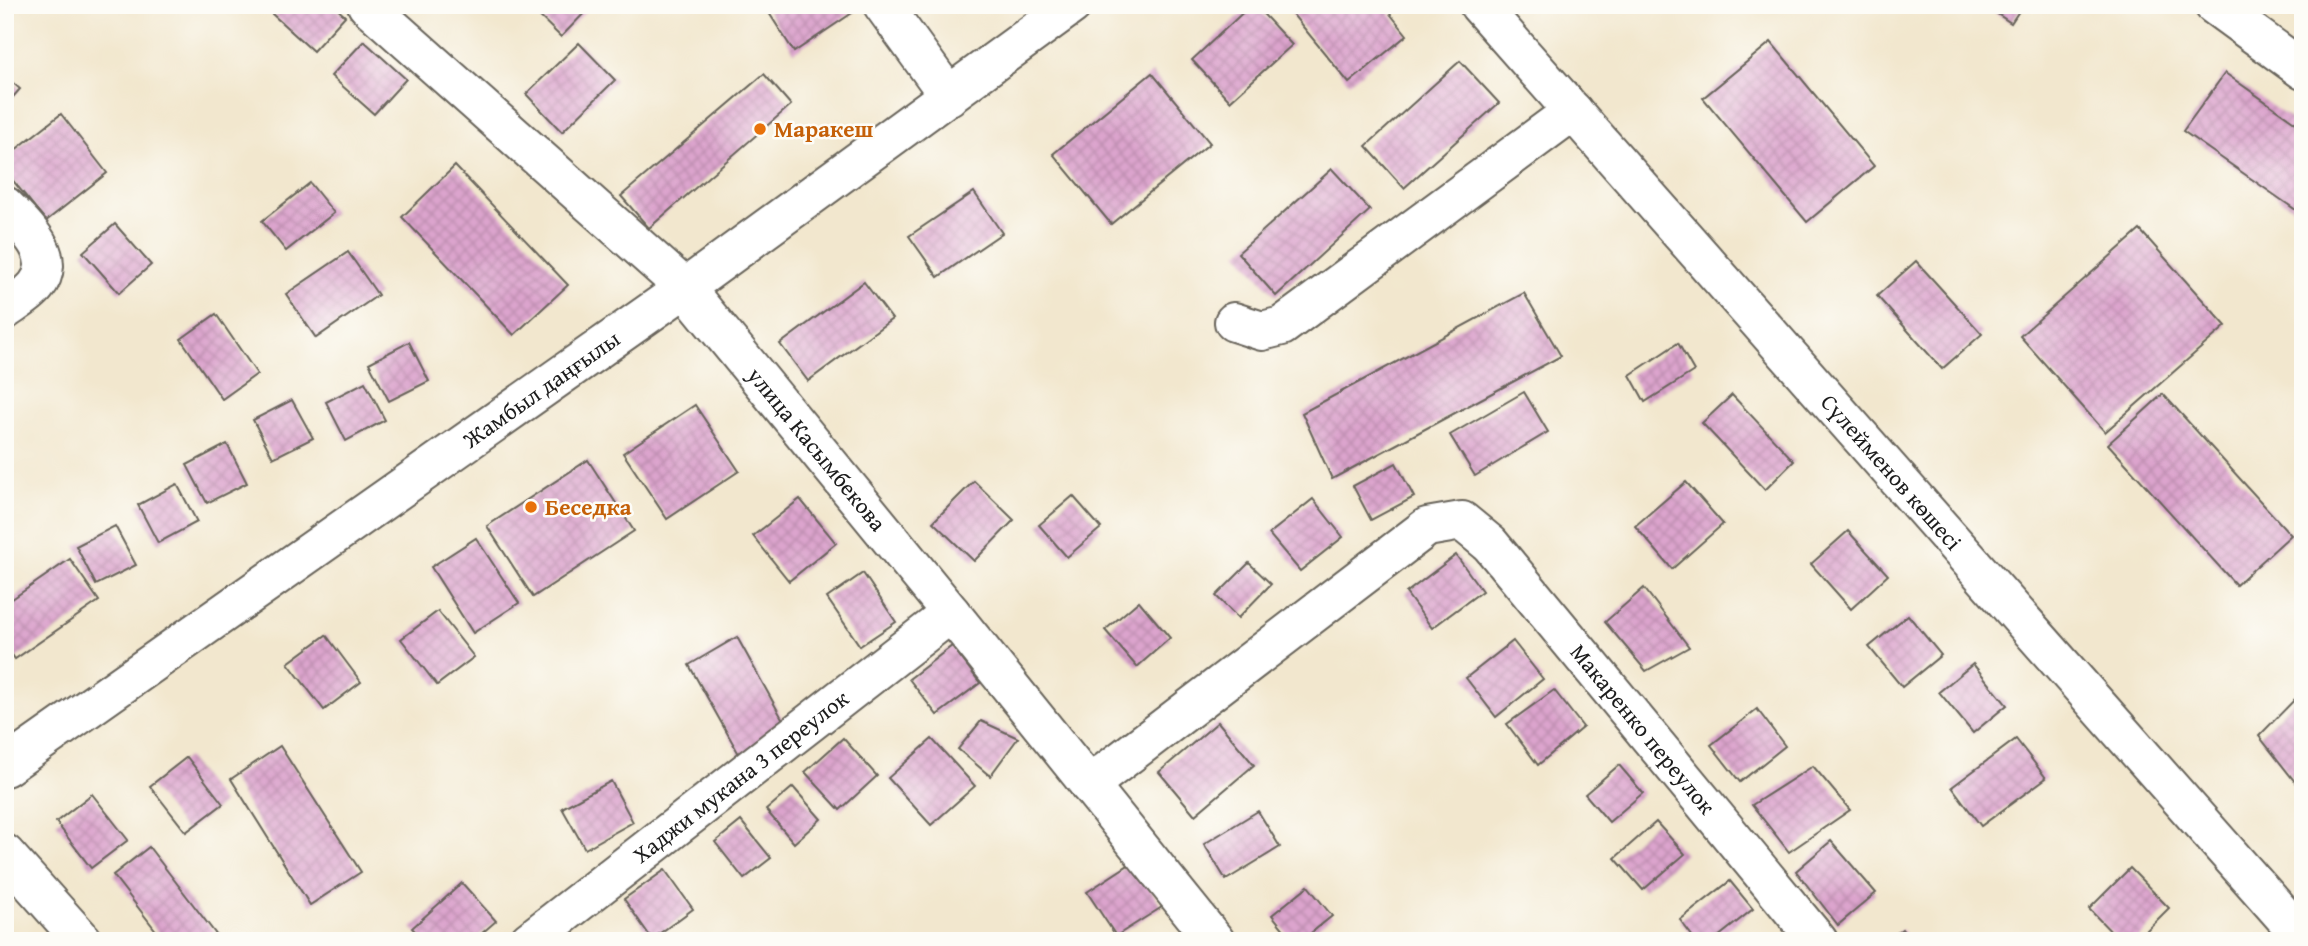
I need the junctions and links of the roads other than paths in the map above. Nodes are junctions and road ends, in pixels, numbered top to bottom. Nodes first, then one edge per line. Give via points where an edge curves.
1 (367, 5) edge
2 (883, 5) edge
3 (1072, 5) edge
4 (1479, 5) edge
5 (2214, 5) edge
6 (2303, 70) edge
7 (949, 96) junction
8 (1573, 111) junction
9 (5, 206) edge
10 (684, 288) junction
11 (5, 310) edge
12 (1234, 323) dead end
13 (951, 613) junction
14 (5, 767) edge
15 (1089, 785) junction
16 (5, 854) edge
17 (2303, 938) edge
18 (83, 941) edge
19 (529, 941) edge
20 (1215, 941) edge
21 (1818, 941) edge

1 - 10 street, улица Касымбекова
2 - 7 street
3 - 7 street, Жамбыл даңғылы
4 - 8 street, Сүлейменов көшесі
5 - 6 street
7 - 10 street, Жамбыл даңғылы
8 - 12 street via 1282,326 1262,331
8 - 17 street, Сүлейменов көшесі
9 - 11 street via 38,242 44,266 36,286
10 - 13 street, улица Касымбекова
10 - 14 street, Жамбыл даңғылы
13 - 15 street, улица Касымбекова
13 - 19 street, Хаджи мукана 3 переулок
15 - 20 street, улица Касымбекова
15 - 21 street, Макаренко переулок via 1427,527 1462,520 1490,544
16 - 18 street

